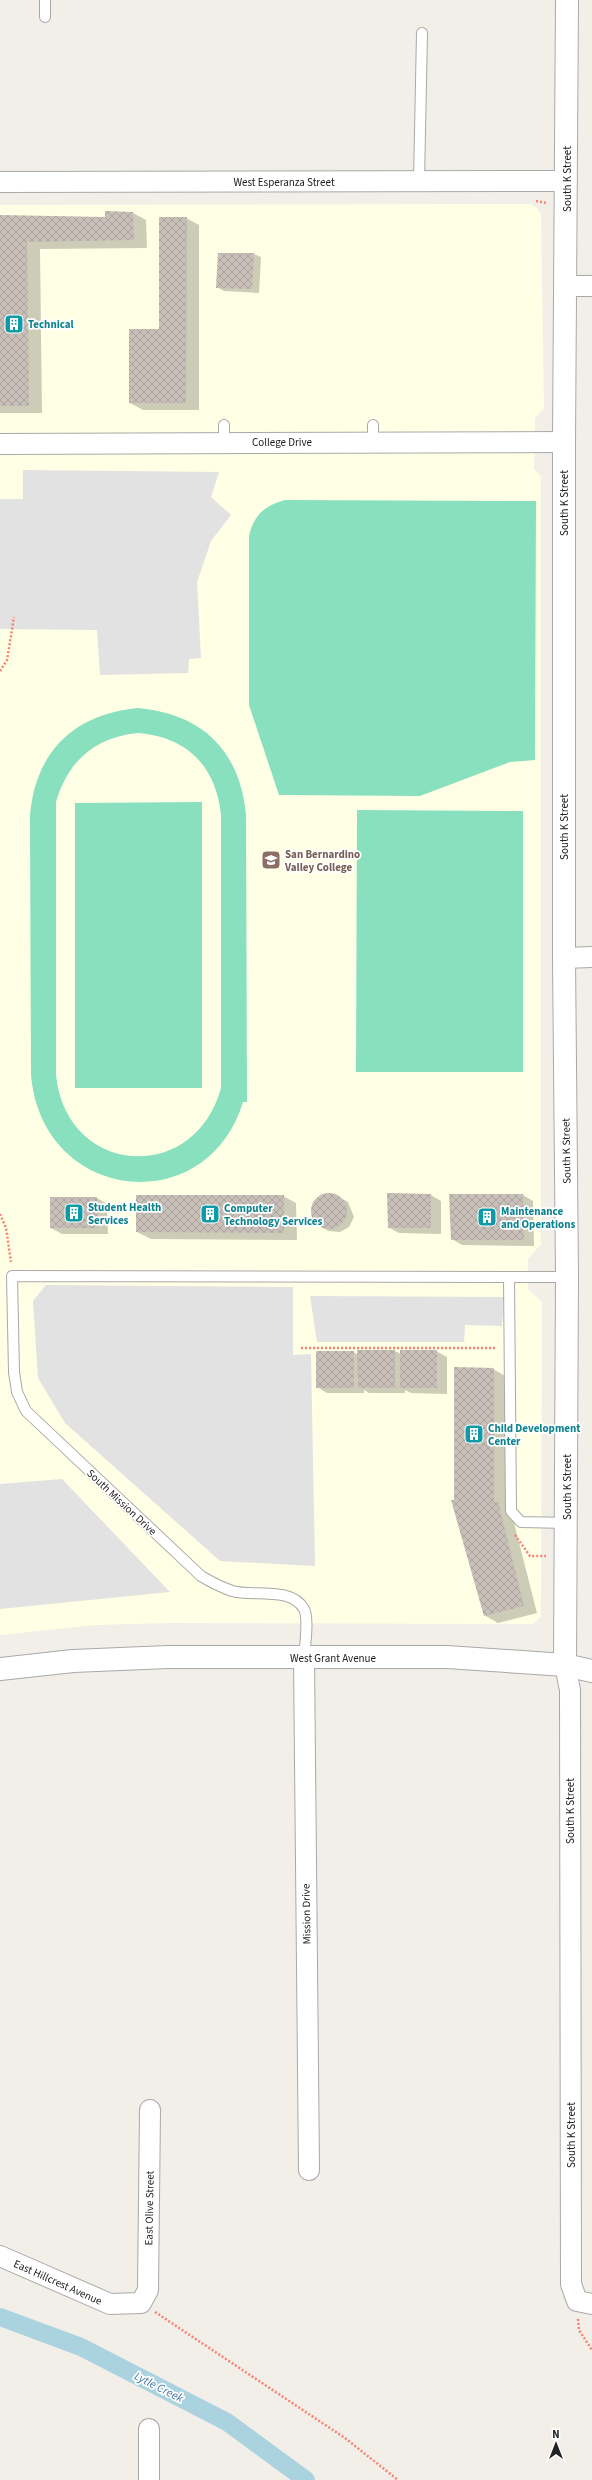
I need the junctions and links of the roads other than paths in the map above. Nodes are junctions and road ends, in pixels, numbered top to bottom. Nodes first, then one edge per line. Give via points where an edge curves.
1 (45, 0) edge
2 (567, 0) edge
3 (45, 17) dead end
4 (422, 33) dead end
5 (419, 181) junction
6 (567, 181) junction
7 (0, 182) edge
8 (567, 286) junction
9 (592, 286) edge
10 (564, 442) junction
11 (0, 444) edge
12 (592, 957) edge
13 (564, 958) junction
14 (509, 1276) junction
15 (567, 1277) junction
16 (567, 1523) junction
17 (304, 1658) junction
18 (565, 1665) junction
19 (0, 1669) edge
20 (592, 1671) edge
21 (150, 2110) dead end
22 (309, 2170) dead end
23 (0, 2256) edge
24 (141, 2303) joint
25 (585, 2303) edge
26 (149, 2429) dead end
27 (149, 2480) edge

1 - 3 lane
2 - 6 street, South K Street
4 - 5 lane
5 - 6 street, West Esperanza Street
5 - 7 street, West Esperanza Street
6 - 8 street, South K Street
8 - 9 street
8 - 10 street, South K Street
10 - 11 street, College Drive via 373,433 224,433
10 - 13 street, South K Street
12 - 13 street
13 - 15 street, South K Street
14 - 15 lane
14 - 16 lane via 511,1511 520,1522
14 - 17 lane, South Mission Drive via 12,1276 14,1372 17,1392 26,1411 201,1576 232,1591 272,1594 296,1600 304,1609 306,1618
15 - 16 street, South K Street
16 - 18 street, South K Street
17 - 18 street, West Grant Avenue via 447,1658
17 - 19 street, West Grant Avenue via 168,1657
17 - 22 street, Mission Drive
18 - 20 street, West Grant Avenue
18 - 25 street, South K Street via 570,1698 571,2284
21 - 24 street, East Olive Street via 148,2290
23 - 24 street, East Hillcrest Avenue via 110,2304
26 - 27 street

